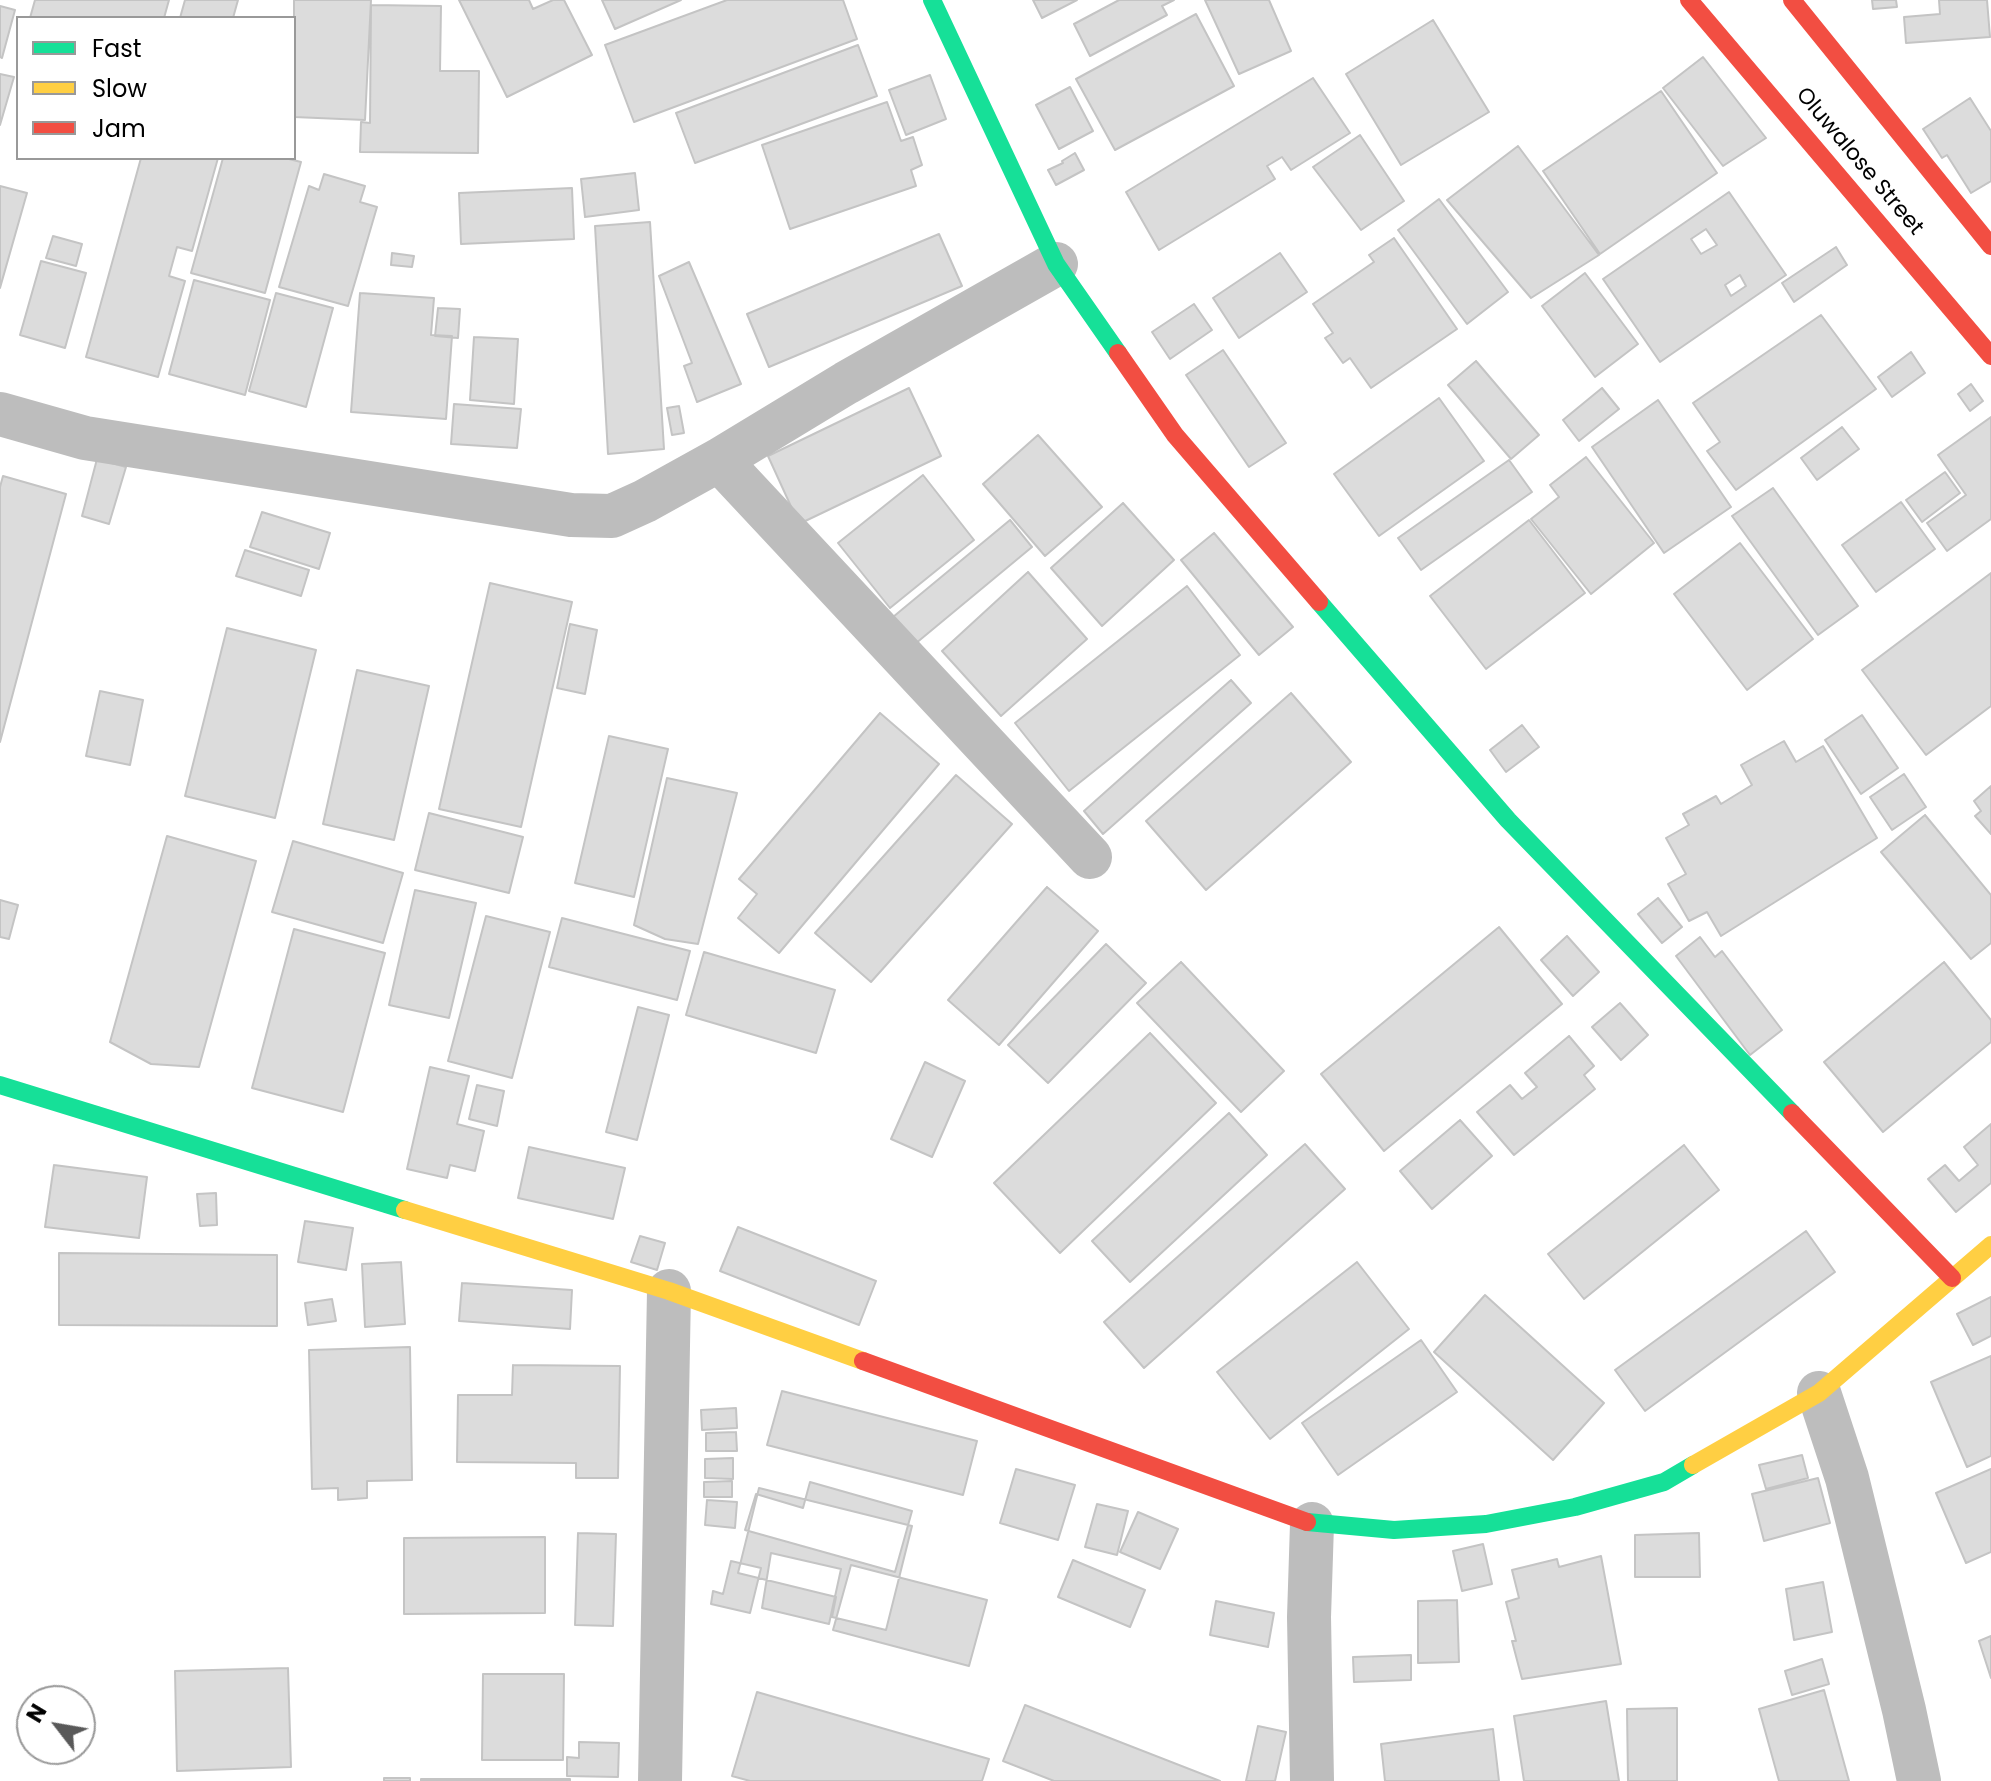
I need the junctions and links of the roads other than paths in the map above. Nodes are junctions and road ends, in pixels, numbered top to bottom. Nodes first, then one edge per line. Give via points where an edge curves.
1 (932, 0) edge
2 (1689, 0) edge
3 (1792, 0) edge
4 (1991, 246) edge
5 (1056, 264) junction
6 (1991, 356) edge
7 (0, 414) edge
8 (719, 460) junction
9 (1090, 857) dead end
10 (0, 1085) edge
11 (1991, 1245) edge
12 (1952, 1278) junction
13 (669, 1291) junction
14 (1819, 1393) junction
15 (1312, 1524) junction
16 (660, 1781) edge
17 (1312, 1781) edge
18 (1919, 1781) edge

1 - 5 street
2 - 6 street, Oluwalose Street
3 - 4 street
5 - 8 street
5 - 12 street via 1175,435 1508,820
7 - 8 street via 85,438 571,515 612,516
8 - 9 street
10 - 13 street
11 - 12 street
12 - 14 street
13 - 15 street
13 - 16 street
14 - 15 street via 1664,1482 1575,1507 1486,1524 1394,1530
14 - 18 street via 1847,1478
15 - 17 street

